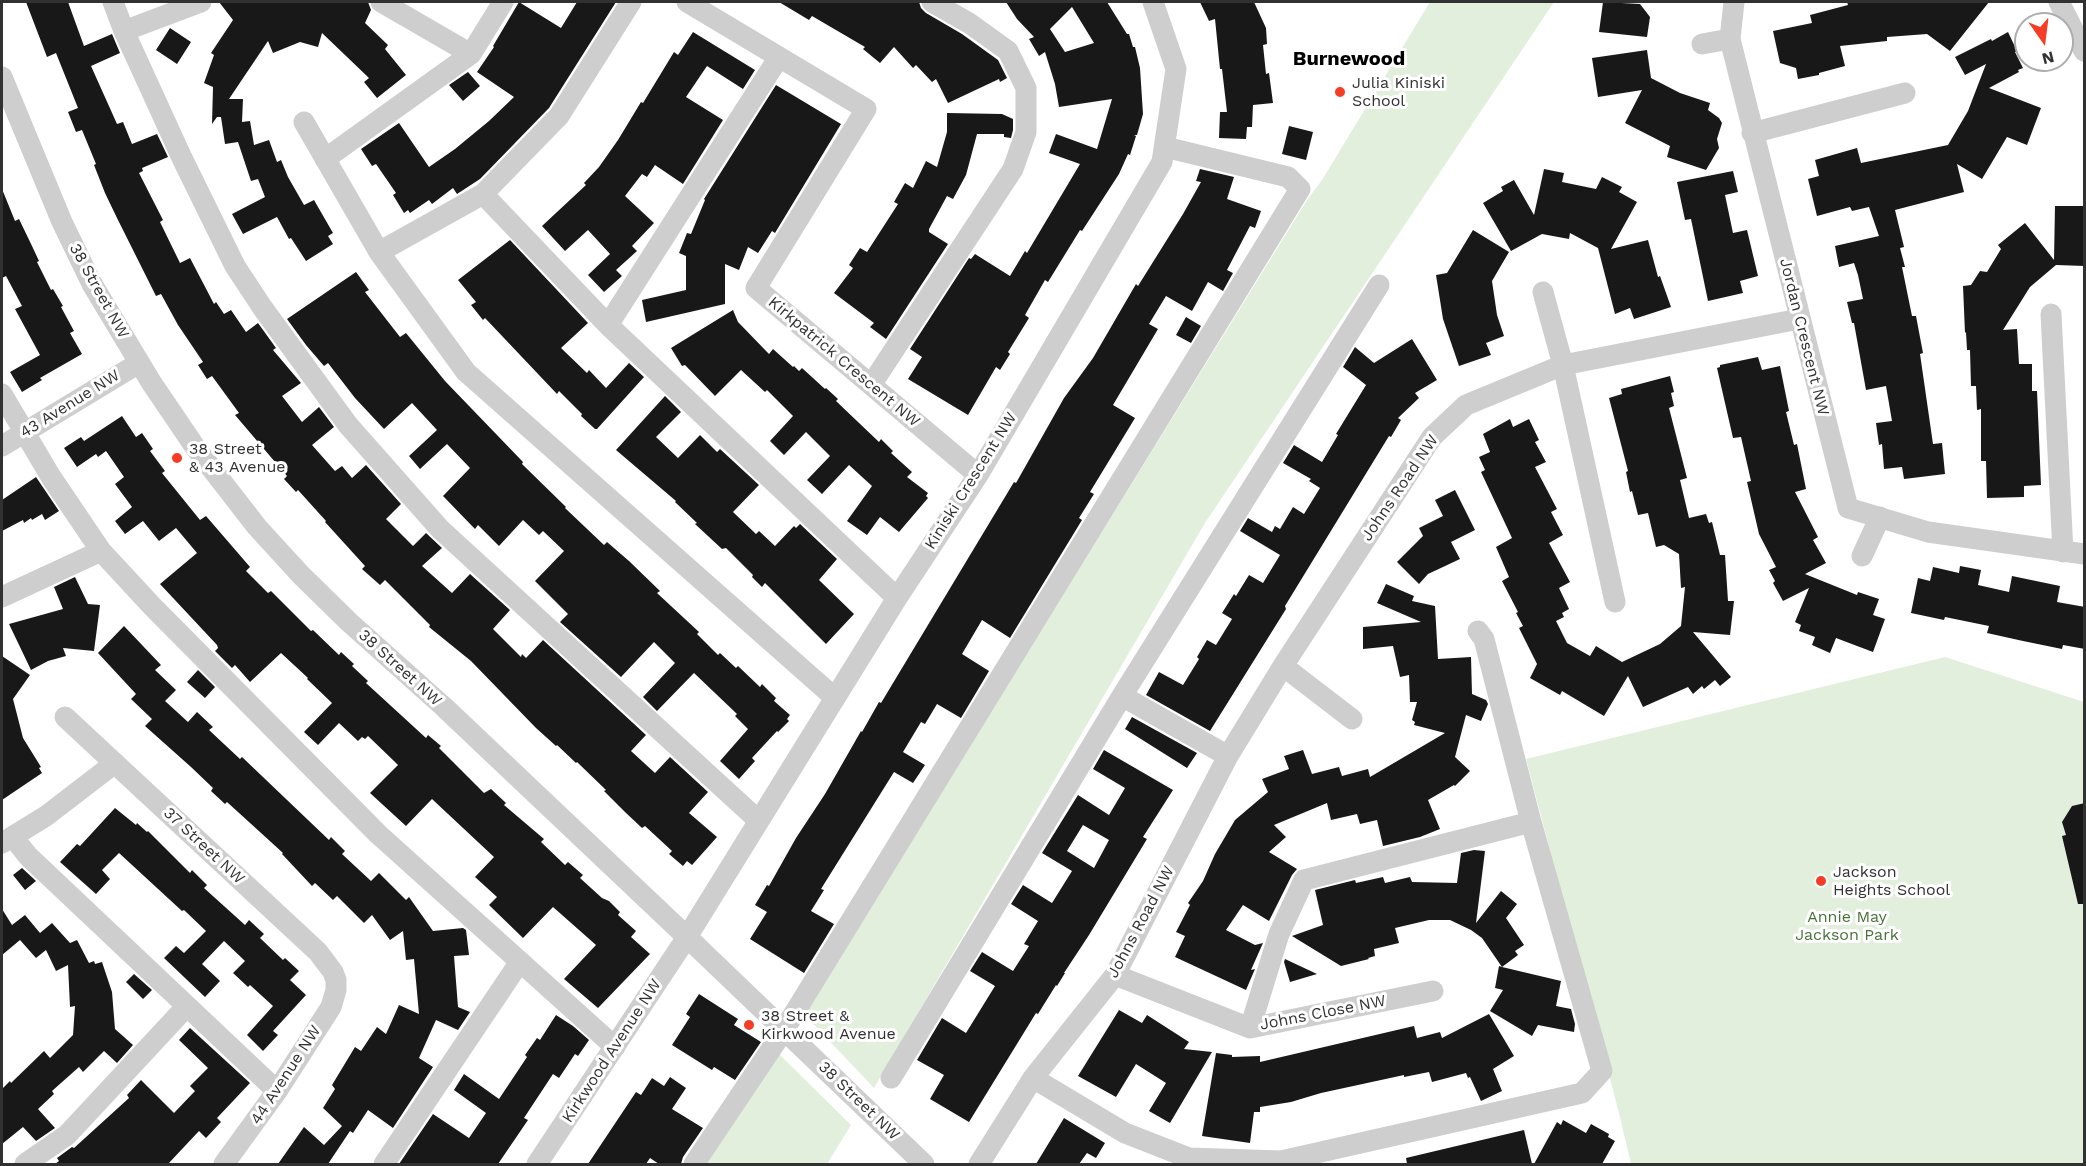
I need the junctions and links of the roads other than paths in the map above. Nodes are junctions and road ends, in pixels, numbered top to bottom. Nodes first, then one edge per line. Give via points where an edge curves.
1 (113, 2) edge
2 (201, 2) edge
3 (381, 2) edge
4 (503, 2) edge
5 (631, 2) edge
6 (687, 2) edge
7 (932, 2) edge
8 (1153, 2) edge
9 (1734, 2) edge
10 (2059, 2) edge
11 (124, 31) junction
12 (1730, 39) junction
13 (1702, 44) dead end
14 (2085, 51) edge
15 (471, 54) junction
16 (779, 57) junction
17 (2, 77) edge
18 (1905, 93) dead end
19 (304, 122) dead end
20 (1752, 133) junction
21 (1166, 147) junction
22 (326, 159) junction
23 (483, 194) junction
24 (379, 252) junction
25 (1379, 285) dead end
26 (1543, 292) dead end
27 (2051, 314) dead end
28 (1799, 319) junction
29 (608, 325) junction
30 (139, 363) junction
31 (1563, 365) junction
32 (871, 385) junction
33 (2, 394) edge
34 (25, 432) junction
35 (2, 446) edge
36 (978, 475) junction
37 (1880, 517) junction
38 (101, 550) junction
39 (2063, 552) junction
40 (2085, 555) edge
41 (1862, 556) dead end
42 (2, 597) edge
43 (897, 598) junction
44 (1615, 602) dead end
45 (1478, 631) dead end
46 (1282, 666) junction
47 (1122, 696) junction
48 (835, 698) junction
49 (65, 717) dead end
50 (1352, 719) dead end
51 (1228, 756) junction
52 (115, 763) junction
53 (759, 821) junction
54 (1531, 822) junction
55 (7, 840) edge
56 (687, 937) junction
57 (519, 963) junction
58 (1115, 975) junction
59 (336, 980) joint
60 (1433, 991) dead end
61 (187, 1006) junction
62 (1251, 1028) junction
63 (784, 1030) junction
64 (615, 1047) junction
65 (891, 1078) dead end
66 (1033, 1078) junction
67 (277, 1091) junction
68 (25, 1164) edge
69 (224, 1164) edge
70 (384, 1164) edge
71 (537, 1164) edge
72 (694, 1164) edge
73 (924, 1164) edge
74 (979, 1164) edge

1 - 11 street
2 - 11 street
3 - 15 street
4 - 15 street
5 - 23 street via 559,116
6 - 16 street, Kirkpatrick Crescent NW
7 - 32 street via 1008,51 1026,88 1026,132 1013,169
8 - 21 street, Kiniski Crescent NW via 1176,69
9 - 12 street, Jordan Crescent NW
10 - 14 street
11 - 53 street via 235,266 348,425 440,530
12 - 13 street
12 - 20 street, Jordan Crescent NW
15 - 22 street
16 - 29 street
16 - 32 street, Kirkpatrick Crescent NW via 866,109 756,288
17 - 30 street, 38 Street NW via 62,222 92,284
18 - 20 street
19 - 22 street
20 - 28 street, Jordan Crescent NW
21 - 36 street, Kiniski Crescent NW via 1162,162
21 - 63 street via 1288,177 1300,189
22 - 24 street
23 - 24 street
23 - 29 street
24 - 48 street via 466,372
25 - 47 street
26 - 31 street
27 - 39 street
28 - 31 street, Johns Road NW
28 - 37 street, Jordan Crescent NW via 1848,508
29 - 43 street
30 - 34 street, 43 Avenue NW
30 - 56 street, 38 Street NW via 225,488 301,575
31 - 44 street
31 - 46 street, Johns Road NW via 1466,405 1432,437
32 - 36 street, Kirkpatrick Crescent NW
33 - 34 street
34 - 35 street, 43 Avenue NW
34 - 38 street
36 - 43 street, Kiniski Crescent NW
37 - 39 street, Jordan Crescent NW via 1928,532
37 - 41 street
38 - 42 street
38 - 57 street via 378,834
39 - 40 street, Jordan Crescent NW
43 - 48 street, Kiniski Crescent NW
45 - 54 street via 1484,639
46 - 50 street
46 - 51 street, Johns Road NW
47 - 51 street
47 - 65 street
48 - 53 street, Kiniski Crescent NW
49 - 52 street, 37 Street NW
51 - 58 street, Johns Road NW
52 - 55 street via 74,796
52 - 59 street, 37 Street NW via 318,952
53 - 56 street, Kiniski Crescent NW
54 - 62 street via 1304,880 1279,934
54 - 66 street via 1602,1071 1582,1093 1281,1161 1189,1158 1125,1134
55 - 61 street
56 - 63 street, 38 Street NW
56 - 64 street, Kirkwood Avenue NW
57 - 64 street
57 - 70 street
58 - 62 street, Johns Close NW
58 - 66 street, Johns Road NW
59 - 67 street, 44 Avenue NW via 331,1007
60 - 62 street, Johns Close NW
61 - 67 street
61 - 68 street via 67,1135
63 - 72 street
63 - 73 street, 38 Street NW
64 - 71 street, Kirkwood Avenue NW
66 - 74 street, Johns Road NW
67 - 69 street, 44 Avenue NW

